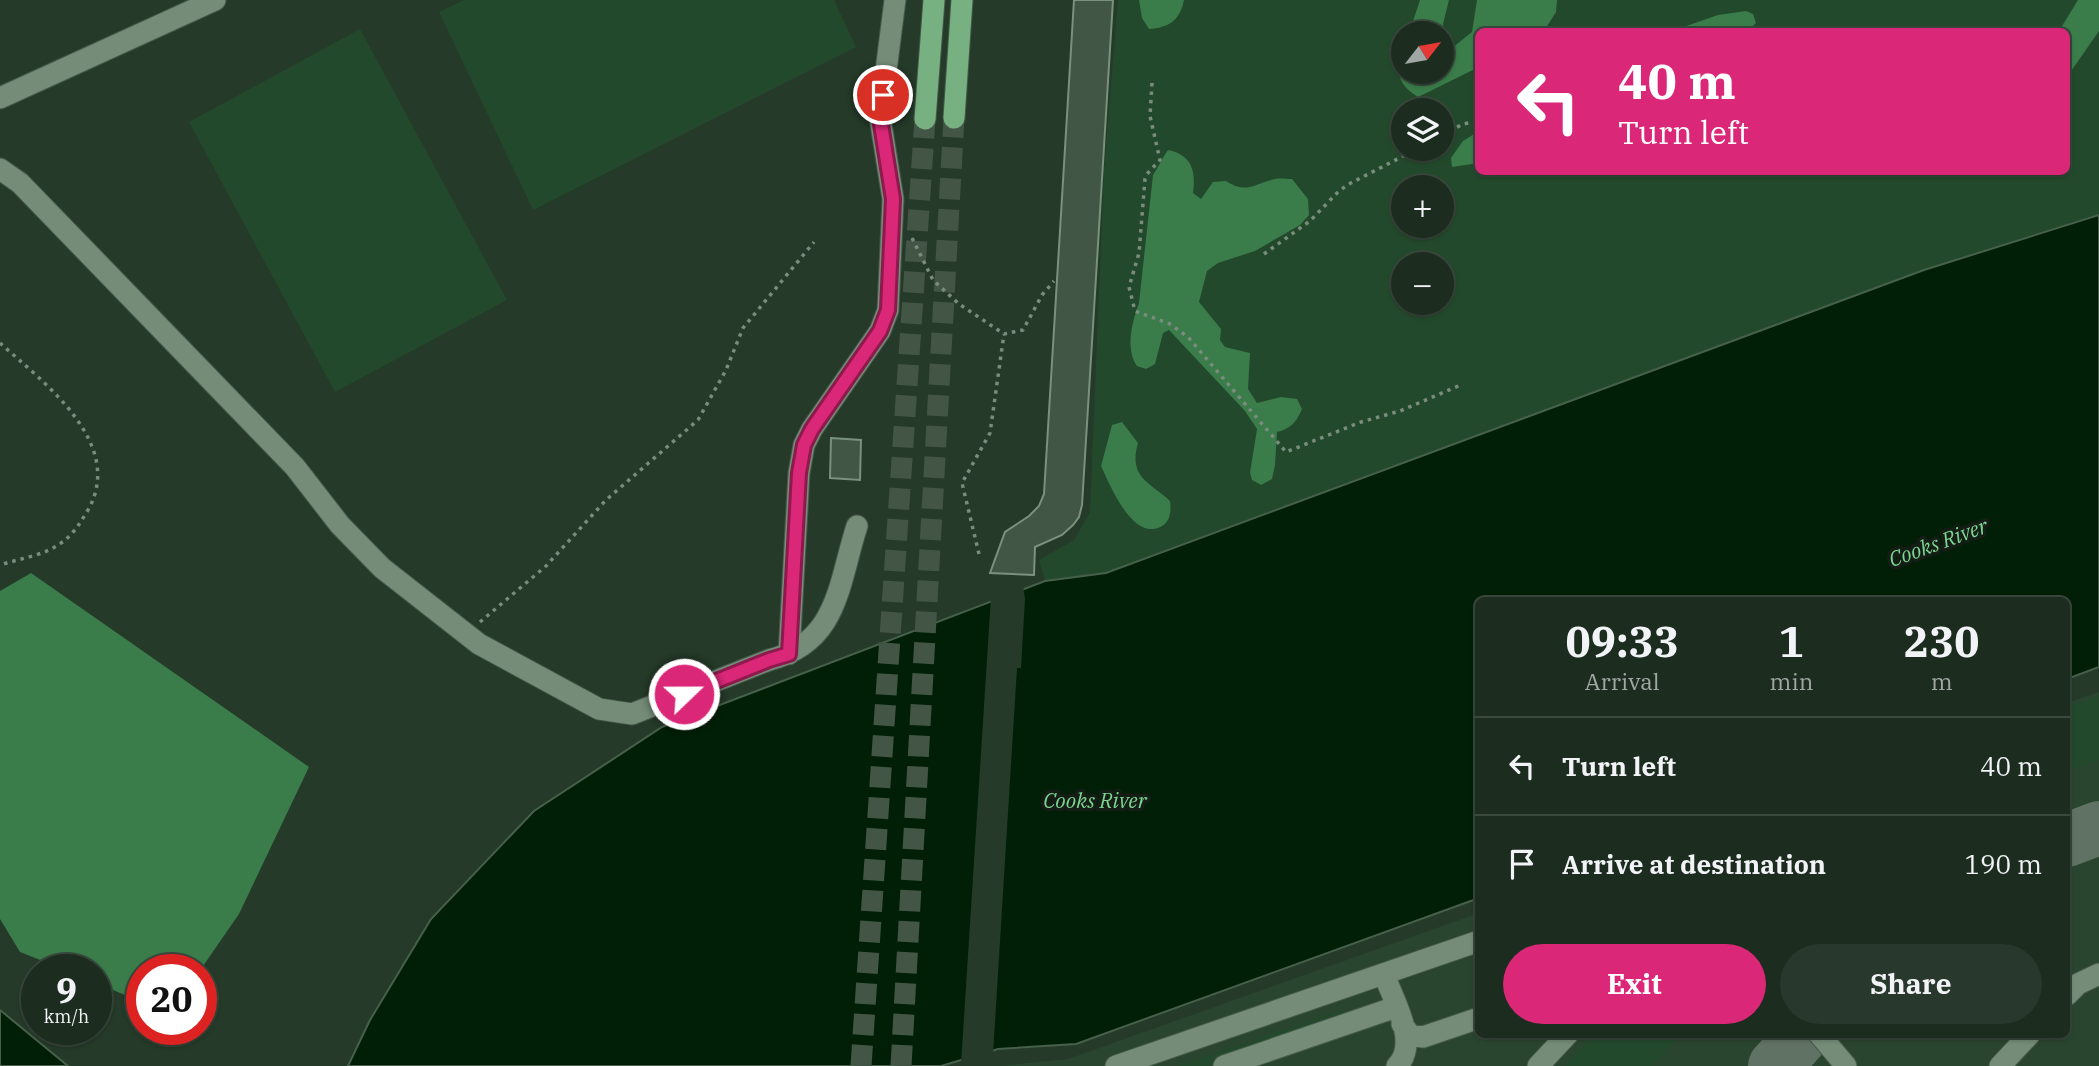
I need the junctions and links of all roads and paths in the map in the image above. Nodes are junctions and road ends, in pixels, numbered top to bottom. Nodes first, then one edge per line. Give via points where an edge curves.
1 (215, 0) edge
2 (895, 0) edge
3 (934, 0) edge
4 (962, 0) edge
5 (1152, 83) dead end
6 (0, 98) edge
7 (925, 118) tunnel mouth
8 (954, 118) tunnel mouth
9 (1475, 122) edge
10 (1454, 129) edge
11 (1395, 161) edge
12 (0, 169) edge
13 (20, 183) junction
14 (42, 225) dead end
15 (892, 229) junction
16 (814, 242) dead end
17 (1264, 254) dead end
18 (1054, 281) dead end
19 (1004, 334) junction
20 (0, 343) edge
21 (1463, 384) dead end
22 (857, 526) dead end
23 (979, 554) dead end
24 (0, 565) edge
25 (468, 632) junction
26 (789, 654) junction
27 (1475, 942) edge
28 (1384, 974) junction
29 (2099, 974) edge
30 (2070, 992) edge
31 (1399, 1016) junction
32 (1475, 1019) edge
33 (1563, 1038) edge
34 (1822, 1038) edge
35 (2026, 1038) edge
36 (1404, 1062) edge
37 (1116, 1066) edge
38 (1224, 1066) edge
39 (1538, 1066) edge
40 (1846, 1066) edge
41 (2000, 1066) edge

1 - 6 lane
2 - 15 lane via 880,118 890,170
3 - 7 highway
4 - 8 highway
5 - 21 path via 1150,116 1160,160 1145,179 1139,253 1129,287 1135,312 1170,324 1188,337 1286,452
9 - 10 path
11 - 17 path via 1336,193 1310,222
12 - 13 lane
13 - 14 lane
13 - 25 lane via 295,467 340,525 382,568
15 - 19 path via 911,236 933,280
15 - 26 lane via 888,310 880,331 804,445
16 - 25 path via 743,328 698,420 606,500 546,566
18 - 19 path via 1023,330
19 - 23 path via 990,433 962,483
20 - 24 path via 68,405 94,451 99,475 94,499 77,529 59,545
22 - 26 lane via 827,621 809,642
25 - 26 lane via 479,644 599,709 632,714
27 - 28 lane
28 - 31 lane
28 - 37 lane
29 - 30 lane
31 - 32 lane via 1410,1035 1423,1037
31 - 36 lane via 1407,1043
31 - 38 lane
33 - 39 lane
34 - 40 lane
35 - 41 lane

